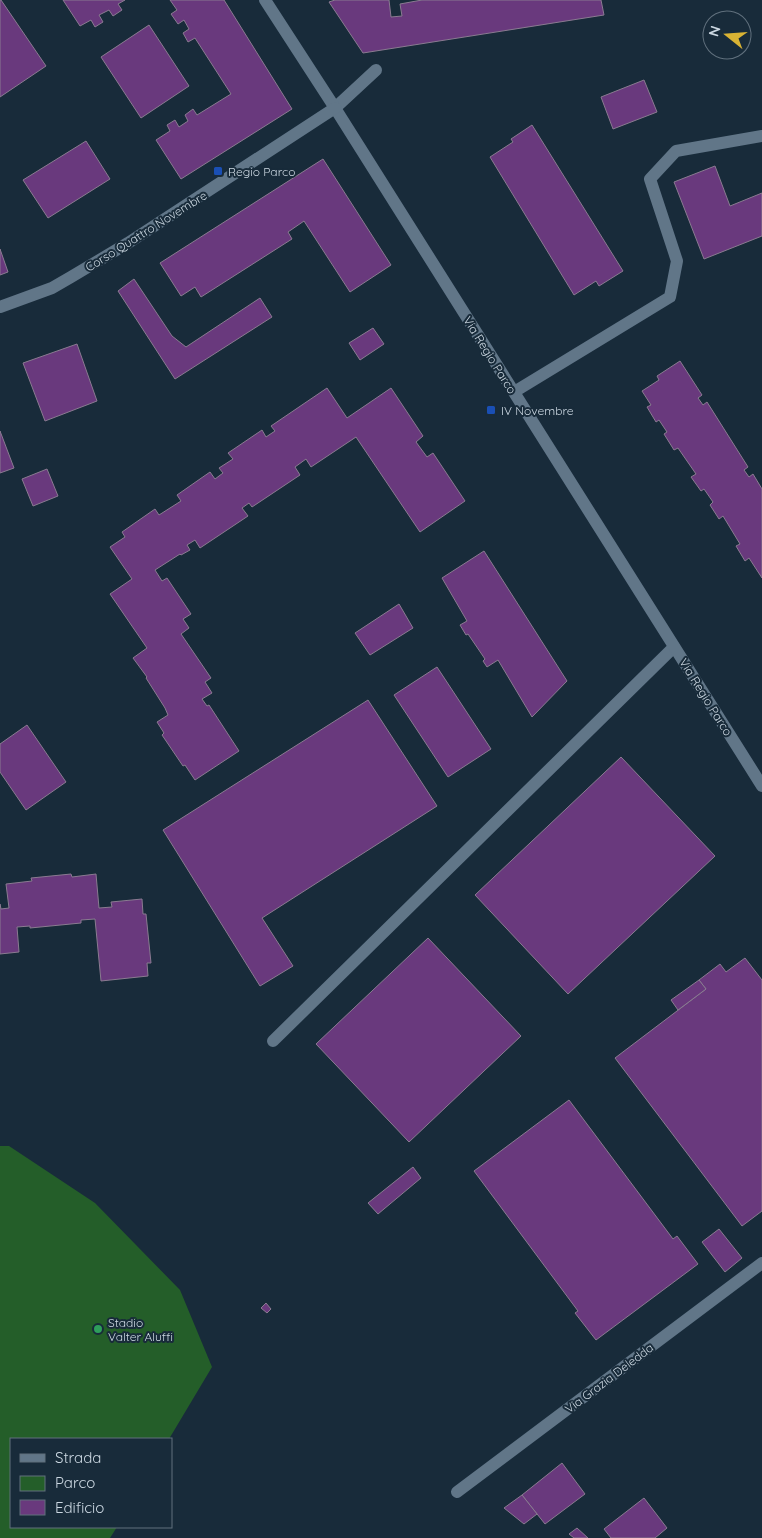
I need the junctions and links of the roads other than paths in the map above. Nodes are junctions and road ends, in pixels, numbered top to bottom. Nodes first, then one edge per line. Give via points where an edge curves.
1 (265, 0) edge
2 (376, 70) dead end
3 (335, 108) junction
4 (762, 136) edge
5 (0, 307) edge
6 (514, 392) junction
7 (674, 647) junction
8 (762, 786) edge
9 (273, 1040) dead end
10 (762, 1263) edge
11 (457, 1492) dead end

1 - 3 street, Via Regio Parco
2 - 3 street, Corso Quattro Novembre
3 - 5 street, Corso Quattro Novembre via 79,272 52,288
3 - 6 street, Via Regio Parco
4 - 6 street via 676,151 650,179 677,261 670,297
6 - 7 street, Via Regio Parco
7 - 8 street, Via Regio Parco
7 - 9 street
10 - 11 street, Via Grazia Deledda

